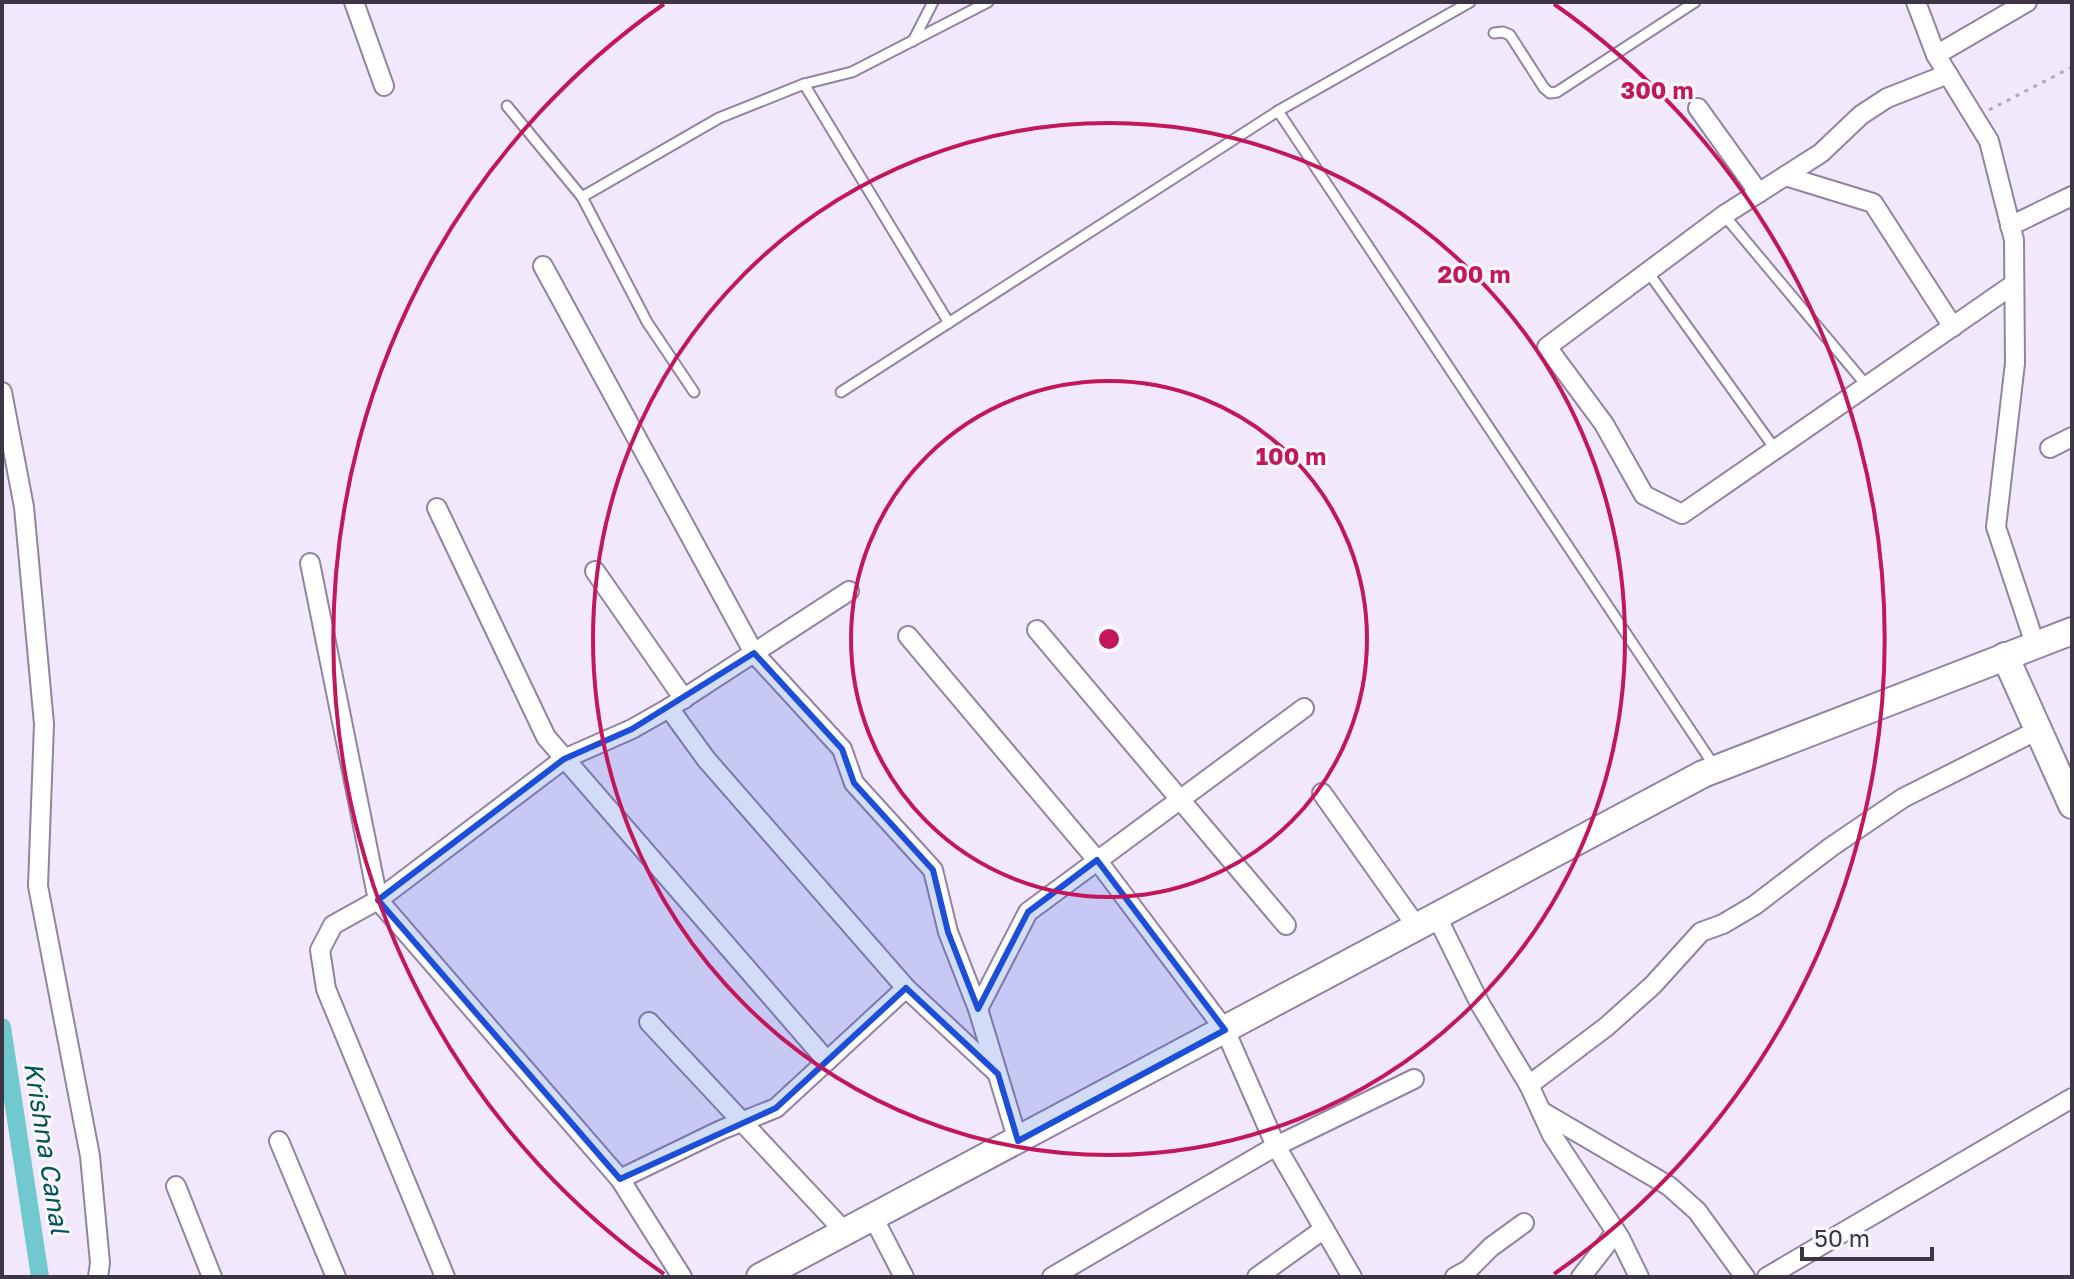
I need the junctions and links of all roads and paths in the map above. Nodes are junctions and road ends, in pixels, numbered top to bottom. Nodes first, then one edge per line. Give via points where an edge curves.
1 (933, 2) edge
2 (988, 2) edge
3 (1445, 2) edge
4 (1470, 2) edge
5 (1695, 2) edge
6 (1916, 2) edge
7 (2027, 2) edge
8 (359, 3) edge
9 (1450, 13) junction
10 (1494, 33) dead end
11 (913, 41) junction
12 (1936, 55) junction
13 (2072, 67) edge
14 (1948, 74) junction
15 (804, 84) junction
16 (384, 86) dead end
17 (507, 106) dead end
18 (1698, 108) dead end
19 (1278, 111) junction
20 (1975, 117) junction
21 (1785, 176) junction
22 (1759, 193) junction
23 (2072, 196) edge
24 (582, 197) junction
25 (1724, 215) junction
26 (2010, 226) junction
27 (543, 266) dead end
28 (1648, 272) junction
29 (2014, 284) junction
30 (949, 323) junction
31 (1953, 327) junction
32 (1867, 386) junction
33 (2, 392) edge
34 (694, 392) dead end
35 (841, 392) dead end
36 (2072, 437) edge
37 (2050, 448) dead end
38 (1775, 449) junction
39 (437, 508) dead end
40 (310, 563) dead end
41 (595, 571) dead end
42 (849, 591) dead end
43 (1037, 630) dead end
44 (2072, 631) edge
45 (908, 636) dead end
46 (2035, 644) junction
47 (754, 653) junction
48 (2005, 656) junction
49 (676, 704) junction
50 (1304, 708) dead end
51 (2038, 730) junction
52 (564, 759) junction
53 (1717, 769) junction
54 (1322, 793) dead end
55 (1181, 798) junction
56 (2072, 805) edge
57 (1097, 860) junction
58 (378, 900) junction
59 (1427, 922) junction
60 (1286, 925) dead end
61 (906, 988) junction
62 (978, 1009) junction
63 (649, 1022) dead end
64 (1225, 1030) junction
65 (827, 1061) junction
66 (998, 1074) junction
67 (1414, 1079) dead end
68 (1529, 1085) junction
69 (2072, 1098) edge
70 (1541, 1111) junction
71 (741, 1122) junction
72 (279, 1141) dead end
73 (1018, 1141) junction
74 (1276, 1146) junction
75 (620, 1179) junction
76 (176, 1186) dead end
77 (873, 1217) junction
78 (1524, 1223) dead end
79 (1324, 1229) junction
80 (845, 1232) junction
81 (1616, 1232) junction
82 (98, 1277) edge
83 (212, 1277) edge
84 (336, 1277) edge
85 (445, 1277) edge
86 (682, 1277) edge
87 (760, 1277) edge
88 (904, 1277) edge
89 (1052, 1277) edge
90 (1257, 1277) edge
91 (1352, 1277) edge
92 (1455, 1277) edge
93 (1581, 1277) edge
94 (1639, 1277) edge
95 (1745, 1277) edge
96 (1767, 1277) edge

1 - 11 lane
2 - 11 lane
3 - 9 lane
4 - 9 lane
5 - 10 lane via 1557,92 1544,88 1510,35
6 - 12 street
7 - 12 street
8 - 16 street
9 - 19 lane
11 - 15 lane via 852,72
12 - 14 street
13 - 20 path
14 - 20 street
14 - 21 street via 1887,98
15 - 24 lane via 719,118
15 - 30 lane
17 - 24 lane
18 - 22 street
19 - 30 lane
19 - 53 lane
20 - 26 street via 1989,141
21 - 22 street
21 - 31 street via 1873,203
22 - 25 street
23 - 26 street
24 - 34 lane via 647,322
25 - 28 street
25 - 32 lane
26 - 29 street
27 - 47 street
28 - 38 lane
28 - 38 street via 1547,347 1604,424 1644,495 1682,514
29 - 31 street
29 - 46 street via 2015,363 1996,527
30 - 35 lane
31 - 32 street
32 - 38 street
33 - 82 street via 24,507 44,724 38,886 90,1156
36 - 37 street
39 - 52 street via 546,737
40 - 58 street
41 - 49 street
42 - 47 street
43 - 55 street
44 - 46 street
45 - 57 street
46 - 48 street
47 - 49 street
47 - 62 street via 842,749 854,783 933,870 948,932
48 - 51 street
48 - 53 street
49 - 52 street
49 - 61 street via 706,759
50 - 55 street
51 - 56 street
51 - 68 street via 1903,798 1755,905 1701,932 1606,1027
52 - 58 street
52 - 65 street
53 - 59 street
54 - 59 street
55 - 57 street
55 - 60 street
57 - 62 street via 1028,912
57 - 64 street
58 - 75 street
58 - 85 street via 333,925 320,950 326,989
59 - 64 street
59 - 68 street
61 - 65 street
61 - 66 street
62 - 66 street
63 - 71 street
64 - 73 street
64 - 74 street
65 - 71 street via 776,1108
66 - 73 street
67 - 74 street
68 - 70 street
69 - 96 street
70 - 81 street
70 - 95 street via 1669,1186 1697,1211
71 - 75 street
71 - 80 street
72 - 84 street
73 - 77 street
74 - 79 street
74 - 89 street
75 - 86 street
76 - 83 street
77 - 80 street
77 - 88 street
78 - 92 street
79 - 90 street
79 - 91 street
80 - 87 street
81 - 93 street
81 - 94 street

